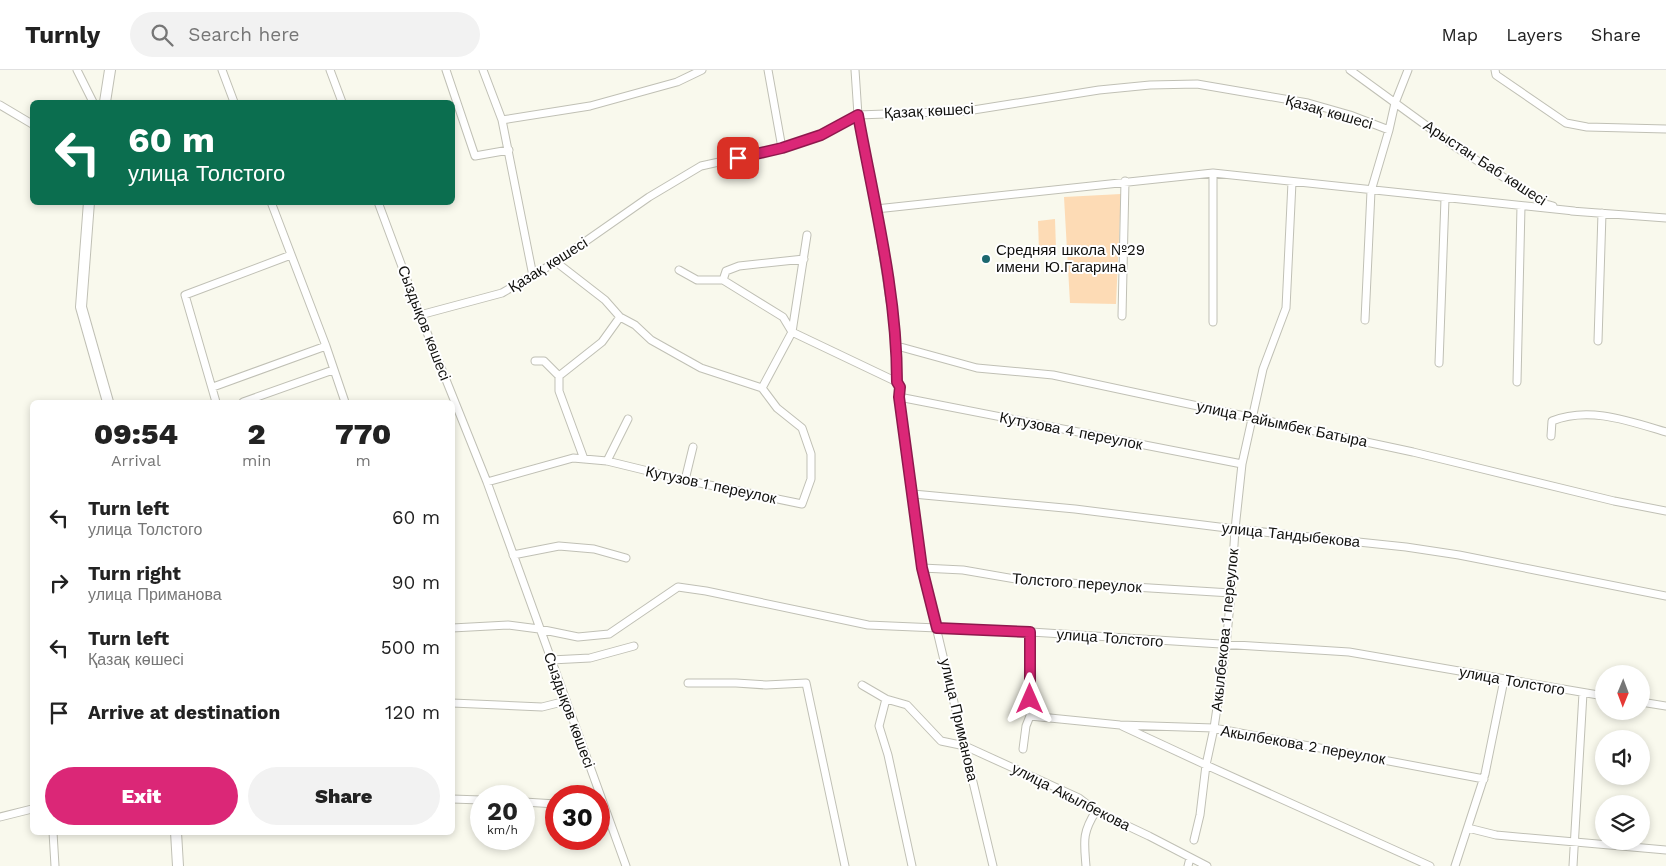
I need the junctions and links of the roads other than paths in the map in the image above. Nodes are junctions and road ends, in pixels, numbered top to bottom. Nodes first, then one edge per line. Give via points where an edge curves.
1 (76, 70) edge
2 (110, 70) edge
3 (222, 70) edge
4 (330, 70) edge
5 (446, 70) edge
6 (483, 70) edge
7 (702, 70) edge
8 (768, 70) edge
9 (855, 70) edge
10 (1350, 70) edge
11 (1408, 70) edge
12 (1495, 70) edge
13 (92, 100) edge
14 (105, 100) edge
15 (233, 100) edge
16 (341, 100) edge
17 (1395, 103) junction
18 (0, 105) edge
19 (858, 115) junction
20 (502, 120) junction
21 (30, 123) edge
22 (1666, 129) edge
23 (1389, 130) junction
24 (782, 148) junction
25 (509, 150) junction
26 (1213, 173) junction
27 (1125, 181) junction
28 (1292, 182) junction
29 (1371, 191) junction
30 (1445, 199) junction
31 (88, 205) edge
32 (272, 205) edge
33 (379, 205) edge
34 (1521, 206) junction
35 (876, 208) junction
36 (1574, 211) junction
37 (1602, 212) junction
38 (1666, 218) edge
39 (807, 235) dead end
40 (291, 255) junction
41 (804, 259) junction
42 (556, 262) junction
43 (679, 270) dead end
44 (533, 276) junction
45 (723, 280) junction
46 (420, 315) junction
47 (1122, 316) dead end
48 (620, 317) junction
49 (1365, 320) dead end
50 (1213, 322) dead end
51 (792, 332) junction
52 (1598, 341) dead end
53 (326, 346) junction
54 (897, 346) junction
55 (535, 362) dead end
56 (1438, 363) dead end
57 (333, 370) junction
58 (559, 376) junction
59 (897, 382) junction
60 (1517, 382) dead end
61 (213, 387) junction
62 (762, 388) junction
63 (899, 397) junction
64 (107, 400) edge
65 (216, 400) edge
66 (249, 400) edge
67 (344, 400) edge
68 (454, 400) edge
69 (455, 402) edge
70 (628, 419) dead end
71 (1252, 419) junction
72 (1666, 432) edge
73 (1551, 436) dead end
74 (693, 447) dead end
75 (584, 459) junction
76 (606, 461) junction
77 (1242, 464) junction
78 (684, 480) junction
79 (487, 482) junction
80 (913, 494) junction
81 (1666, 511) edge
82 (1235, 529) junction
83 (513, 554) junction
84 (626, 558) dead end
85 (922, 568) junction
86 (1231, 592) junction
87 (1666, 596) edge
88 (455, 628) edge
89 (539, 628) junction
90 (937, 628) junction
91 (1030, 632) junction
92 (634, 646) dead end
93 (1226, 646) junction
94 (550, 660) junction
95 (1504, 680) junction
96 (688, 684) dead end
97 (862, 685) dead end
98 (1583, 693) junction
99 (1595, 695) edge
100 (886, 699) junction
101 (566, 702) junction
102 (455, 703) edge
103 (1650, 703) edge
104 (1666, 706) edge
105 (1030, 716) junction
106 (1120, 724) junction
107 (1152, 726) junction
108 (1214, 728) junction
109 (1152, 740) junction
110 (965, 746) junction
111 (1023, 749) dead end
112 (1206, 765) junction
113 (1484, 779) junction
114 (595, 785) edge
115 (455, 799) edge
116 (470, 800) edge
117 (30, 810) edge
118 (1096, 811) junction
119 (0, 817) edge
120 (610, 824) edge
121 (1468, 828) junction
122 (53, 835) edge
123 (176, 835) edge
124 (1194, 840) dead end
125 (1574, 841) junction
126 (1666, 850) edge
127 (1189, 862) edge
128 (55, 866) edge
129 (178, 866) edge
130 (626, 866) edge
131 (845, 866) edge
132 (912, 866) edge
133 (993, 866) edge
134 (1086, 866) edge
135 (1207, 866) edge
136 (1430, 866) edge
137 (1455, 866) edge
138 (1573, 866) edge

1 - 13 street
2 - 14 street
3 - 15 street
4 - 16 street
5 - 25 street via 475,156
6 - 20 street
7 - 20 street via 677,82 590,106
8 - 24 street
9 - 19 street, улица Приманова
10 - 17 street, Арыстан Баб көшесі
11 - 17 street
12 - 22 street via 1496,75 1566,123 1587,127
17 - 23 street
17 - 36 street, Арыстан Баб көшесі via 1457,148 1546,204
18 - 21 street
19 - 23 street, Қазақ көшесі via 967,110 1099,90 1198,84 1308,103
19 - 24 street, Қазақ көшесі via 821,135
19 - 35 street, улица Приманова
20 - 25 street
23 - 29 street
24 - 42 street, Қазақ көшесі via 702,166 648,197
25 - 44 street
26 - 27 street
26 - 28 street
26 - 50 street
27 - 35 street
27 - 47 street
28 - 29 street
28 - 71 street, Акылбекова 1 переулок via 1286,308 1264,369
29 - 30 street
29 - 49 street
30 - 34 street
30 - 56 street
31 - 64 street via 81,307
32 - 40 street
33 - 46 street, Сыздықов көшесі
34 - 36 street
34 - 60 street
35 - 54 street, улица Приманова
36 - 37 street, Арыстан Баб көшесі
37 - 38 street, Арыстан Баб көшесі
37 - 52 street
39 - 41 street
40 - 53 street
40 - 61 street via 185,296
41 - 45 street via 739,266 726,271
41 - 51 street
42 - 44 street, Қазақ көшесі
42 - 48 street via 605,300
43 - 45 street via 697,280
44 - 46 street, Қазақ көшесі via 502,293
45 - 51 street via 783,317
46 - 68 street, Сыздықов көшесі
48 - 58 street via 602,342
48 - 62 street via 635,325 651,340 701,368
51 - 59 street
51 - 62 street
53 - 57 street
53 - 61 street
54 - 59 street, улица Приманова
54 - 71 street, улица Райымбек Батыра via 977,368 1053,375
55 - 58 street via 544,361
57 - 66 street
57 - 67 street
58 - 75 street via 559,392
59 - 63 street, улица Приманова
61 - 65 street
62 - 78 street, Кутузов 1 переулок via 777,408 802,428 808,445 811,480 802,504
63 - 77 street, Кутузова 4 переулок
63 - 80 street, улица Приманова
69 - 79 street, Сыздықов көшесі
70 - 76 street
71 - 77 street, Акылбекова 1 переулок
71 - 81 street, улица Райымбек Батыра via 1413,452
72 - 73 street via 1607,415 1564,416 1552,421
74 - 78 street
75 - 76 street, Кутузов 1 переулок
75 - 79 street, Кутузов 1 переулок via 573,458
76 - 78 street, Кутузов 1 переулок
77 - 82 street, Акылбекова 1 переулок
79 - 83 street, Сыздықов көшесі
80 - 82 street, улица Тандыбекова via 1075,509
80 - 85 street, улица Приманова
82 - 86 street, Акылбекова 1 переулок
82 - 87 street, улица Тандыбекова via 1459,555
83 - 84 street via 559,546 594,549
83 - 89 street, Сыздықов көшесі
85 - 86 street, Толстого переулок via 963,570 1021,580
85 - 90 street, улица Приманова
86 - 93 street, Акылбекова 1 переулок
88 - 89 street, улица Толстого via 508,625
89 - 90 street, улица Толстого via 578,637 609,634 678,587 868,625
89 - 94 street, Сыздықов көшесі
90 - 91 street, улица Толстого
90 - 110 street, улица Приманова
91 - 93 street, улица Толстого
91 - 105 street
92 - 94 street via 590,658
93 - 95 street, улица Толстого via 1349,652
93 - 108 street, Акылбекова 1 переулок
94 - 101 street, Сыздықов көшесі
95 - 98 street, улица Толстого
95 - 113 street
96 - 131 street via 806,682
97 - 100 street, улица Акылбекова
98 - 99 street, улица Толстого
98 - 125 street
100 - 110 street, улица Акылбекова via 907,705 942,740
100 - 132 street via 879,726
101 - 102 street via 542,707
101 - 114 street, Сыздықов көшесі
103 - 104 street
105 - 106 street, Акылбекова 2 переулок
105 - 111 street
106 - 107 street, Акылбекова 2 переулок
106 - 109 street, Акылбекова 2 переулок
107 - 108 street, Акылбекова 2 переулок
107 - 109 street
108 - 112 street, Акылбекова 1 переулок
108 - 113 street, Акылбекова 2 переулок
109 - 112 street, Акылбекова 2 переулок
110 - 118 street, улица Акылбекова via 1079,798
110 - 133 street, улица Приманова
112 - 124 street, Акылбекова 1 переулок
112 - 136 street, Акылбекова 2 переулок
113 - 121 street
115 - 116 street
117 - 119 street
118 - 127 street, улица Акылбекова via 1149,836
118 - 134 street via 1087,826 1084,843
120 - 130 street, Сыздықов көшесі
121 - 125 street via 1496,835
121 - 137 street
122 - 128 street
123 - 129 street
125 - 126 street
125 - 138 street
127 - 135 street, улица Акылбекова

